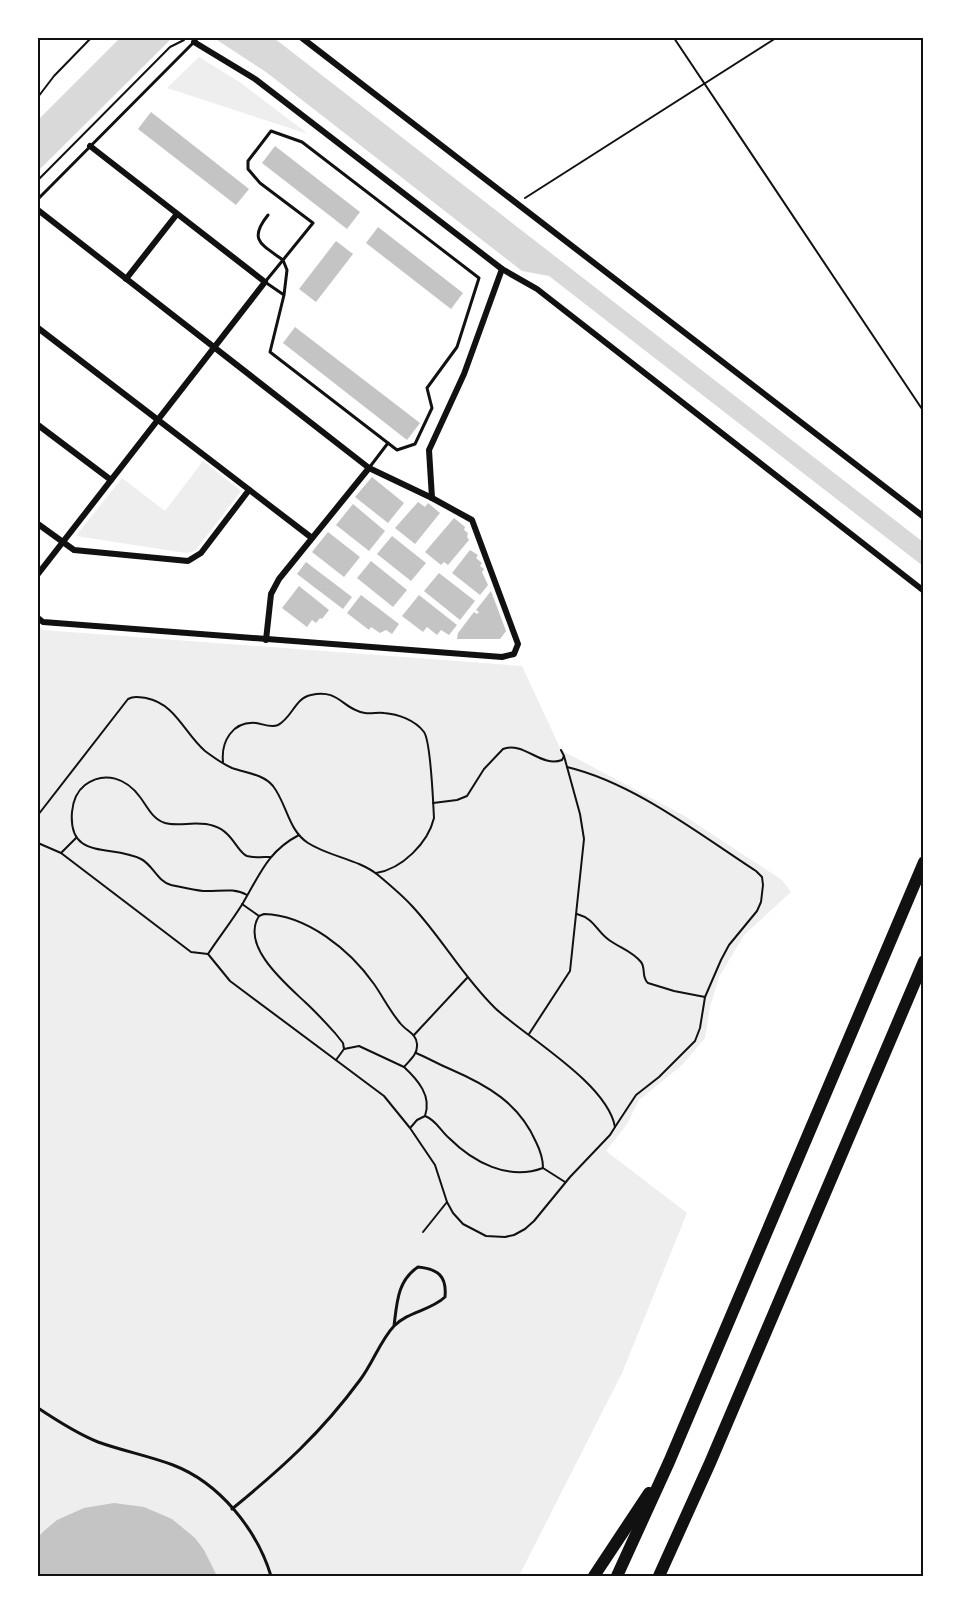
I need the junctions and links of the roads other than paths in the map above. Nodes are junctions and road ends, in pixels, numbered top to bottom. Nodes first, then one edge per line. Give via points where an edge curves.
1 (302, 38) edge
2 (196, 40) edge
3 (90, 146) junction
4 (38, 199) edge
5 (38, 210) edge
6 (177, 214) junction
7 (268, 215) dead end
8 (283, 260) junction
9 (502, 268) junction
10 (126, 279) junction
11 (265, 282) junction
12 (284, 295) junction
13 (38, 328) edge
14 (214, 348) junction
15 (158, 420) junction
16 (38, 425) edge
17 (388, 443) junction
18 (369, 468) junction
19 (111, 480) junction
20 (249, 490) junction
21 (432, 498) junction
22 (924, 517) edge
23 (38, 524) edge
24 (312, 538) junction
25 (63, 542) junction
26 (38, 574) edge
27 (924, 591) edge
28 (38, 618) edge
29 (266, 640) junction
30 (924, 862) edge
31 (924, 961) edge
32 (394, 1326) junction
33 (38, 1408) edge
34 (669, 1462) junction
35 (231, 1509) junction
36 (271, 1576) edge
37 (594, 1576) edge
38 (617, 1576) edge
39 (659, 1576) edge

1 - 22 street
2 - 3 lane
2 - 9 street via 255,79
3 - 4 lane
3 - 6 street
5 - 10 street
6 - 10 street
6 - 11 street
7 - 8 lane via 257,235 260,243
8 - 11 lane
8 - 12 lane via 287,270
8 - 17 lane via 313,223 260,183 248,168 248,161 271,131 302,141 479,278 457,347 427,388 432,408 415,444 398,450
9 - 21 street via 464,374 429,450
9 - 27 street via 537,288
10 - 14 street
11 - 12 lane
11 - 14 street
12 - 17 lane via 270,352
13 - 15 street
14 - 15 street
14 - 18 street
15 - 19 street
15 - 20 street
16 - 19 street
17 - 18 lane
18 - 21 street
18 - 24 street
19 - 25 street
20 - 24 street
20 - 25 street via 201,553 188,561 74,550
21 - 29 street via 472,520 518,645 514,654 502,657
23 - 25 street
24 - 29 street via 279,579 272,594
25 - 26 street
28 - 29 street via 43,622
30 - 34 highway
31 - 39 highway
32 - 32 lane via 407,1315 436,1305 445,1297 446,1285 441,1274 418,1267 407,1274
32 - 35 lane via 362,1378 324,1426 282,1468
33 - 35 lane via 97,1441 175,1466 217,1491
34 - 37 highway
34 - 38 highway
35 - 36 lane via 249,1531

